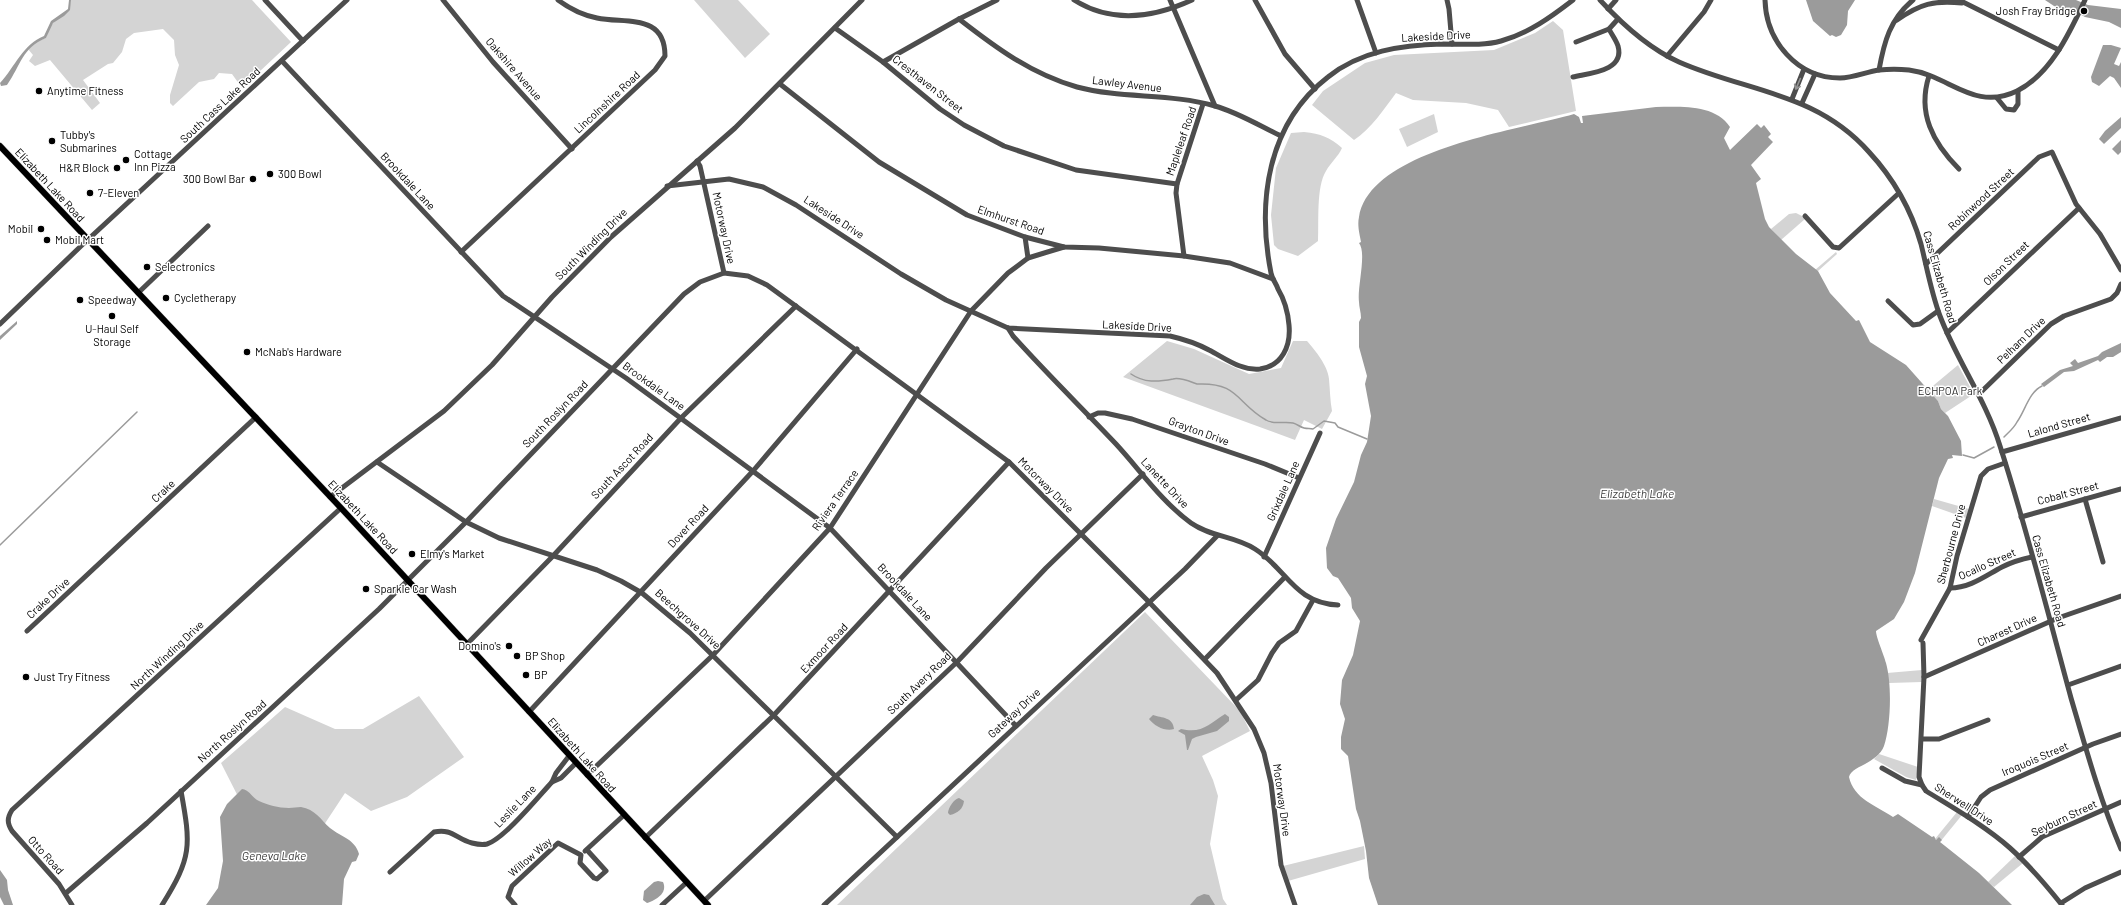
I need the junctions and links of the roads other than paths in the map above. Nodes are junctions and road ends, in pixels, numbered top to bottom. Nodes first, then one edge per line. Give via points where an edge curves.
1 (265, 0) edge
2 (347, 0) edge
3 (443, 0) edge
4 (558, 0) edge
5 (862, 0) edge
6 (997, 0) edge
7 (1074, 0) edge
8 (1170, 0) edge
9 (1192, 0) edge
10 (1255, 0) edge
11 (1357, 0) edge
12 (1446, 0) edge
13 (1573, 0) edge
14 (1600, 0) edge
15 (1616, 0) edge
16 (1711, 0) edge
17 (1765, 0) edge
18 (1913, 0) edge
19 (2085, 1) edge
20 (1924, 2) edge
21 (1961, 2) edge
22 (1173, 9) junction
23 (1608, 9) junction
24 (959, 19) junction
25 (1618, 19) junction
26 (1896, 20) junction
27 (835, 28) junction
28 (1610, 29) junction
29 (303, 41) junction
30 (1576, 42) dead end
31 (1452, 44) junction
32 (2059, 50) junction
33 (1376, 53) junction
34 (1667, 56) junction
35 (282, 61) junction
36 (883, 62) junction
37 (1804, 69) junction
38 (1879, 70) junction
39 (1815, 74) junction
40 (1929, 76) junction
41 (1573, 77) dead end
42 (780, 84) junction
43 (1315, 89) junction
44 (2018, 90) junction
45 (1997, 98) junction
46 (1792, 99) junction
47 (1802, 103) junction
48 (1204, 104) junction
49 (1215, 106) junction
50 (1281, 136) junction
51 (0, 146) edge
52 (572, 149) junction
53 (697, 161) junction
54 (1959, 169) dead end
55 (704, 181) junction
56 (1177, 184) junction
57 (667, 186) junction
58 (1899, 193) junction
59 (2078, 208) junction
60 (1805, 216) dead end
61 (208, 226) dead end
62 (1025, 237) junction
63 (88, 240) junction
64 (1064, 247) junction
65 (461, 252) junction
66 (1184, 256) junction
67 (1028, 258) junction
68 (1926, 264) junction
69 (2121, 270) edge
70 (724, 273) junction
71 (1273, 279) junction
72 (2121, 284) edge
73 (138, 293) junction
74 (1888, 300) dead end
75 (796, 306) junction
76 (971, 311) junction
77 (1938, 311) junction
78 (535, 317) junction
79 (0, 324) edge
80 (1008, 328) junction
81 (1947, 333) junction
82 (856, 349) junction
83 (613, 369) junction
84 (917, 394) junction
85 (1979, 394) junction
86 (256, 417) junction
87 (1089, 417) junction
88 (681, 418) junction
89 (2121, 418) edge
90 (1320, 433) dead end
91 (2002, 452) junction
92 (377, 462) junction
93 (1009, 462) junction
94 (2005, 463) junction
95 (753, 471) junction
96 (1143, 474) junction
97 (1299, 478) junction
98 (2121, 489) edge
99 (330, 496) junction
100 (2085, 500) junction
101 (341, 508) junction
102 (2021, 517) junction
103 (466, 522) junction
104 (830, 528) junction
105 (1080, 534) junction
106 (1217, 536) junction
107 (553, 556) junction
108 (1264, 557) junction
109 (2032, 557) junction
110 (2103, 562) dead end
111 (84, 578) joint
112 (1285, 578) junction
113 (408, 580) junction
114 (1950, 588) junction
115 (890, 591) junction
116 (640, 592) junction
117 (2121, 596) edge
118 (1313, 600) junction
119 (1149, 602) junction
120 (1338, 605) dead end
121 (2050, 622) junction
122 (27, 632) dead end
123 (1922, 642) joint
124 (467, 644) junction
125 (713, 655) junction
126 (1205, 659) junction
127 (956, 662) junction
128 (2121, 666) edge
129 (1924, 677) junction
130 (2068, 685) junction
131 (1236, 700) junction
132 (529, 712) junction
133 (774, 715) junction
134 (1988, 720) dead end
135 (1016, 726) junction
136 (2121, 734) edge
137 (1922, 739) junction
138 (2086, 747) junction
139 (570, 756) junction
140 (576, 764) junction
141 (1882, 768) dead end
142 (587, 775) junction
143 (836, 776) junction
144 (552, 782) junction
145 (1922, 785) junction
146 (181, 791) junction
147 (2121, 802) edge
148 (2105, 810) junction
149 (624, 815) junction
150 (8, 817) joint
151 (1968, 817) junction
152 (897, 837) junction
153 (645, 838) junction
154 (2121, 849) edge
155 (586, 850) junction
156 (581, 855) junction
157 (2019, 857) junction
158 (390, 872) dead end
159 (2121, 872) edge
160 (686, 882) junction
161 (66, 893) junction
162 (706, 903) edge
163 (2062, 904) edge
164 (72, 905) edge
165 (162, 905) edge
166 (515, 905) edge
167 (662, 905) edge
168 (824, 905) edge
169 (1296, 905) edge

1 - 29 street
2 - 29 street, South Cass Lake Road
3 - 52 street, Oakshire Avenue via 493,62
4 - 52 street, Lincolnshire Road via 581,14 648,24 659,32 665,48 665,56 659,66
5 - 27 street, South Winding Drive
6 - 24 street
7 - 22 street via 1103,14 1130,17
8 - 22 street, Mapleleaf Road
9 - 22 street
10 - 43 street via 1285,54
11 - 33 street
12 - 31 street
13 - 31 street, Lakeside Drive via 1524,33 1500,41
14 - 23 street, Cass Elizabeth Road
15 - 23 street
16 - 34 street
17 - 37 street via 1769,27 1779,46 1792,61
18 - 26 street via 1900,12
19 - 32 street
20 - 21 street
20 - 26 street
21 - 32 street
22 - 49 street, Mapleleaf Road
23 - 25 street, Cass Elizabeth Road
24 - 36 street
24 - 48 street, Lawley Avenue via 1027,67 1075,86 1105,94
25 - 28 street
25 - 34 street, Cass Elizabeth Road
26 - 38 street via 1884,42
27 - 36 street, Cresthaven Street
27 - 42 street, South Winding Drive
28 - 30 street
28 - 41 street via 1618,47 1617,61 1611,68
29 - 35 street, South Cass Lake Road
31 - 33 street, Lakeside Drive via 1403,46
32 - 44 street via 2034,79
33 - 43 street, Lakeside Drive via 1341,68
34 - 46 street, Cass Elizabeth Road via 1713,75
35 - 63 street, South Cass Lake Road
35 - 65 street, Brookdale Lane
36 - 56 street, Cresthaven Street via 940,109 1004,146 1076,170
37 - 39 street
37 -> 46 street
38 - 39 street via 1841,78
38 - 40 street via 1908,70
39 - 47 street
40 - 45 street via 1963,92
40 - 54 street via 1925,88 1926,117 1932,134
42 - 53 street, South Winding Drive
42 - 62 street, Elmhurst Road via 879,162 923,190 967,215
43 - 50 street, Lakeside Drive via 1291,118
44 - 45 street
44 - 45 street via 2018,104 2014,110 2006,109
46 - 47 street, Cass Elizabeth Road
47 - 58 street, Cass Elizabeth Road via 1826,116 1856,139 1877,161
48 - 49 street, Lawley Avenue
48 - 56 street, Mapleleaf Road
49 - 50 street, Lawley Avenue
50 - 71 street, Lakeside Drive via 1270,166 1267,186 1266,231
51 - 63 main road, Elizabeth Lake Road
52 - 65 street, Lincolnshire Road
53 - 55 street, Motorway Drive
53 - 57 street, South Winding Drive
55 - 57 street, Lakeside Drive
55 - 70 street, Motorway Drive
55 - 76 street, Lakeside Drive via 729,180 763,187 796,205 901,274
56 - 66 street, Mapleleaf Road
57 - 78 street, South Winding Drive via 611,237
58 - 60 street via 1839,248 1834,247
58 - 68 street, Cass Elizabeth Road via 1915,227
59 - 68 street, Robinwood Street via 2052,152 2040,158
59 - 69 street via 2100,234
59 - 81 street, Olson Street
61 - 73 street
62 - 64 street, Elmhurst Road
62 - 67 street
63 - 73 main road, Elizabeth Lake Road
63 - 79 street, South Cass Lake Road
64 - 66 street, Elmhurst Road
64 - 67 street, Riviera Terrace
65 - 78 street, Brookdale Lane via 503,296
66 - 71 street, Elmhurst Road via 1230,263
67 - 76 street, Riviera Terrace via 1008,273
68 - 77 street, Cass Elizabeth Road
70 - 75 street, Motorway Drive via 748,276 767,285
70 - 83 street, South Roslyn Road via 700,282 684,294
71 - 80 street, Lakeside Drive via 1284,303 1289,325 1287,347 1282,358 1272,366 1261,369 1242,367 1187,340 1170,336
72 - 85 street, Pelham Drive via 2111,299 2064,316 2048,326
73 - 86 main road, Elizabeth Lake Road
74 - 77 street via 1913,326
75 - 82 street, Motorway Drive
75 - 88 street, South Ascot Road
76 - 80 street, Lakeside Drive
76 - 84 street, Riviera Terrace
77 - 81 street, Cass Elizabeth Road
78 - 83 street, Brookdale Lane
78 - 92 street, South Winding Drive via 492,365 444,411
80 - 87 street, Lanette Drive
81 - 85 street, Cass Elizabeth Road
82 - 84 street, Motorway Drive
82 - 95 street, Dover Road
83 - 88 street, Brookdale Lane
83 - 103 street, South Roslyn Road
84 - 93 street, Motorway Drive
84 - 104 street, Riviera Terrace
85 - 91 street, Cass Elizabeth Road
86 - 99 main road, Elizabeth Lake Road
86 - 111 street, Crake
87 - 96 street, Lanette Drive
87 - 97 street, Grayton Drive via 1106,413 1132,418
88 - 95 street, Brookdale Lane
88 - 107 street, South Ascot Road
89 - 91 street, Lalond Street
90 - 97 street, Grixdale Lane
91 - 94 street, Cass Elizabeth Road
92 - 99 street, South Winding Drive
92 - 103 street, Beechgrove Drive
93 - 105 street, Motorway Drive
93 - 115 street, Exmoor Road
94 - 102 street, Cass Elizabeth Road
94 - 114 street, Sherbourne Drive via 1988,469 1981,476
95 - 104 street, Brookdale Lane
95 - 116 street, Dover Road
96 - 105 street, South Avery Road
96 - 106 street, Lanette Drive via 1180,514
97 - 108 street, Grixdale Lane
98 - 100 street, Cobalt Street
99 - 101 main road, Elizabeth Lake Road
100 - 102 street, Cobalt Street
100 - 110 street
101 - 113 main road, Elizabeth Lake Road
101 - 150 street, North Winding Drive via 12,810
102 - 109 street, Cass Elizabeth Road
103 - 107 street, Beechgrove Drive via 499,538
103 - 113 street, South Roslyn Road
104 - 115 street, Brookdale Lane
104 - 125 street, Riviera Terrace
105 - 119 street, Motorway Drive
105 - 127 street, South Avery Road
106 - 108 street, Lanette Drive via 1243,542
106 - 119 street, Gateway Drive
107 - 116 street, Beechgrove Drive via 603,573
107 - 124 street, South Ascot Road
108 - 112 street, Lanette Drive
109 - 114 street, Ocallo Street via 2008,564 1972,583
109 - 121 street, Cass Elizabeth Road
111 - 122 street, Crake Drive
112 - 118 street, Lanette Drive
112 - 126 street
113 - 124 main road, Elizabeth Lake Road
113 - 146 street, North Roslyn Road
114 - 123 street, Sherbourne Drive
115 - 127 street, Brookdale Lane
115 - 133 street, Exmoor Road
116 - 125 street, Beechgrove Drive via 664,610
116 - 132 street, Dover Road
117 - 121 street, Charest Drive
118 - 120 street, Lanette Drive via 1322,604
118 - 131 street via 1296,631 1279,643 1258,680
119 - 126 street, Motorway Drive
119 - 135 street, Gateway Drive
121 - 129 street, Charest Drive
121 - 130 street, Cass Elizabeth Road
123 - 129 street, Sherwell Drive
124 - 132 main road, Elizabeth Lake Road
125 - 133 street, Beechgrove Drive
125 - 142 street, Riviera Terrace
126 - 131 street, Motorway Drive
127 - 135 street, Brookdale Lane
127 - 143 street, South Avery Road
128 - 130 street
129 - 137 street, Sherwell Drive
130 - 138 street, Cass Elizabeth Road
131 - 169 street, Motorway Drive via 1254,729 1268,764 1281,865
132 - 139 main road, Elizabeth Lake Road
133 - 143 street, Beechgrove Drive
133 - 153 street, Exmoor Road
134 - 137 street via 1939,739
135 - 152 street, Gateway Drive
136 - 138 street, Iroquois Street
137 - 145 street, Sherwell Drive via 1919,777
138 - 148 street, Cass Elizabeth Road
138 - 151 street, Iroquois Street via 1990,790 1983,795
139 - 140 main road, Elizabeth Lake Road
139 - 144 street, Leslie Lane
140 - 142 main road, Elizabeth Lake Road
140 - 144 street, Leslie Lane via 562,778
141 - 145 street via 1905,781
142 - 149 main road, Elizabeth Lake Road
143 - 152 street, Beechgrove Drive
143 - 162 street, South Avery Road
144 - 158 street, Leslie Lane via 494,841 486,844 471,843 443,830 434,832
145 - 151 street, Sherwell Drive via 1926,791
146 - 161 street, North Roslyn Road
146 - 165 street via 188,848 182,870
147 - 148 street, Seyburn Street
148 - 154 street, Cass Elizabeth Road
148 - 157 street, Seyburn Street via 2042,837
149 - 153 main road, Elizabeth Lake Road
149 - 155 street
150 - 161 street, Otto Road via 8,825 12,831
151 - 157 street, Sherwell Drive
152 - 168 street, Gateway Drive
153 - 160 main road, Elizabeth Lake Road
155 - 156 street
155 - 156 street via 606,871 598,879 580,863
156 - 166 street, Willow Way via 558,843 512,886 508,897
157 - 163 street, Sherwell Drive
159 - 163 street via 2085,888
160 - 162 main road, Elizabeth Lake Road
160 - 167 street
161 - 164 street, Otto Road

